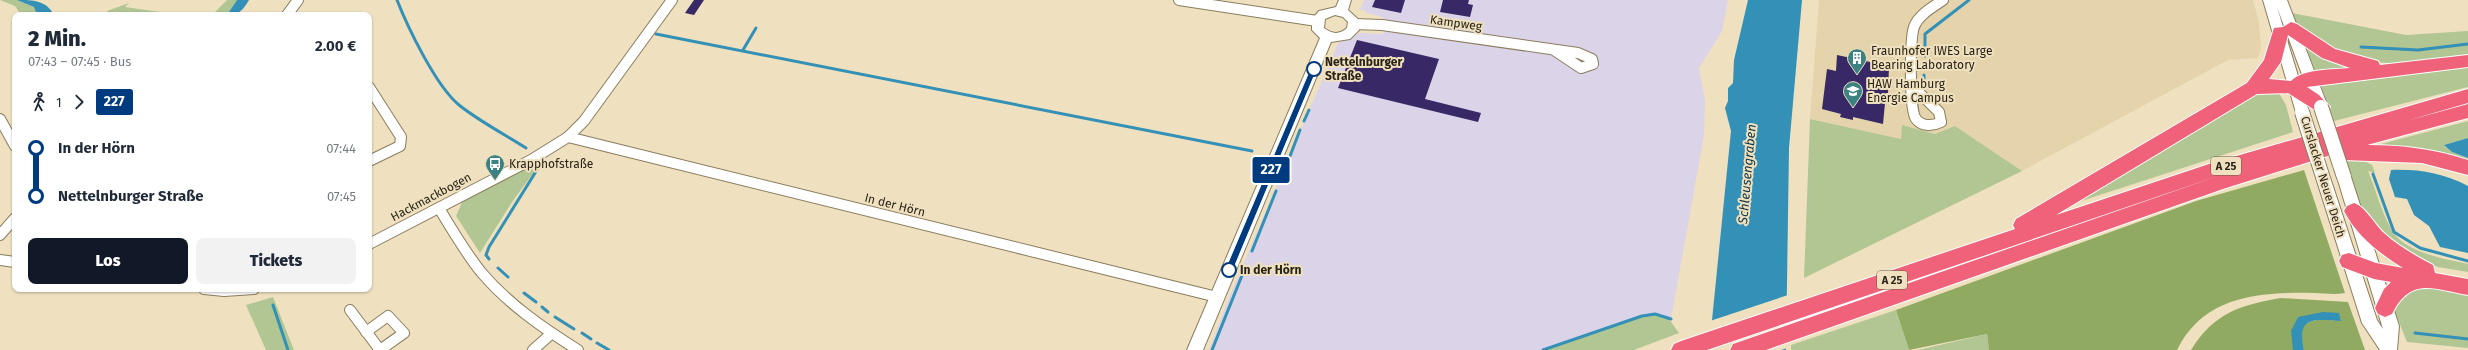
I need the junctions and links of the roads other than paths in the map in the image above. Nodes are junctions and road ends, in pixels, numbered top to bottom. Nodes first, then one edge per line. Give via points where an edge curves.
1 (298, 0) edge
2 (672, 0) edge
3 (1179, 0) edge
4 (1943, 0) edge
5 (2269, 0) edge
6 (2281, 0) edge
7 (1343, 6) edge
8 (289, 12) edge
9 (1317, 21) junction
10 (1354, 24) junction
11 (2286, 30) junction
12 (1328, 36) junction
13 (1554, 50) dead end
14 (2468, 60) edge
15 (2405, 67) junction
16 (2311, 79) junction
17 (1912, 86) dead end
18 (2253, 88) junction
19 (2295, 88) junction
20 (372, 91) edge
21 (2468, 96) edge
22 (2321, 108) junction
23 (2468, 111) edge
24 (0, 119) edge
25 (568, 137) junction
26 (12, 141) edge
27 (2309, 154) junction
28 (372, 160) edge
29 (2468, 168) edge
30 (439, 208) junction
31 (2354, 211) junction
32 (12, 221) edge
33 (0, 235) edge
34 (372, 242) edge
35 (1987, 245) junction
36 (0, 260) edge
37 (2349, 261) junction
38 (12, 262) edge
39 (2372, 265) junction
40 (2424, 275) junction
41 (2468, 278) edge
42 (2468, 287) edge
43 (1217, 298) junction
44 (2385, 308) junction
45 (350, 310) dead end
46 (1796, 321) junction
47 (366, 332) junction
48 (551, 334) junction
49 (2388, 349) edge
50 (380, 350) edge
51 (533, 350) edge
52 (578, 350) edge
53 (1195, 350) edge
54 (1681, 350) edge
55 (1740, 350) edge

1 - 8 street
2 - 25 street, Hackmackbogen via 584,121
3 - 9 street
4 - 17 street via 1920,18 1914,29
5 - 11 street, Curslacker Neuer Deich
6 - 11 street, Curslacker Neuer Deich
7 - 9 street via 1324,14
7 - 10 street
9 - 12 street via 1318,30
10 - 12 street via 1353,30 1346,36
10 - 13 street, Kampweg via 1382,25
11 - 15 highway via 2336,58 2364,65
11 - 16 street, Curslacker Neuer Deich
11 - 18 highway via 2272,62
11 - 19 street, Curslacker Neuer Deich
12 - 43 street
14 - 15 highway
15 - 16 highway
16 - 19 highway via 2301,82
16 - 22 street, Curslacker Neuer Deich
18 - 19 highway via 2274,84
18 - 35 highway
19 - 22 highway
19 - 37 street, Curslacker Neuer Deich, bridge
20 - 28 street via 401,137 400,146
21 - 35 highway, A 25 via 2209,171
22 - 31 street, Curslacker Neuer Deich, bridge
23 - 27 highway, A 25
24 - 26 street
25 - 30 street, Hackmackbogen via 531,160
25 - 43 street, In der Hörn
27 - 29 highway via 2407,152
27 - 46 highway, A 25
30 - 34 street, Hackmackbogen
30 - 48 street via 483,274 526,315
31 - 39 street, Curslacker Neuer Deich
31 - 40 highway via 2382,245
32 - 33 street
35 - 46 highway, A 25
36 - 38 street
37 - 39 highway
37 - 49 street, Curslacker Neuer Deich via 2370,323
39 - 40 highway
39 - 44 street, Curslacker Neuer Deich
40 - 41 highway
40 - 42 highway
40 - 44 highway via 2395,289 2390,294
43 - 53 street
44 - 49 street, Curslacker Neuer Deich via 2390,326
45 - 47 street
46 - 54 highway, A 25
46 - 55 highway, A 25
47 - 50 street
47 - 50 street via 388,316 404,333
48 - 51 street
48 - 52 street

